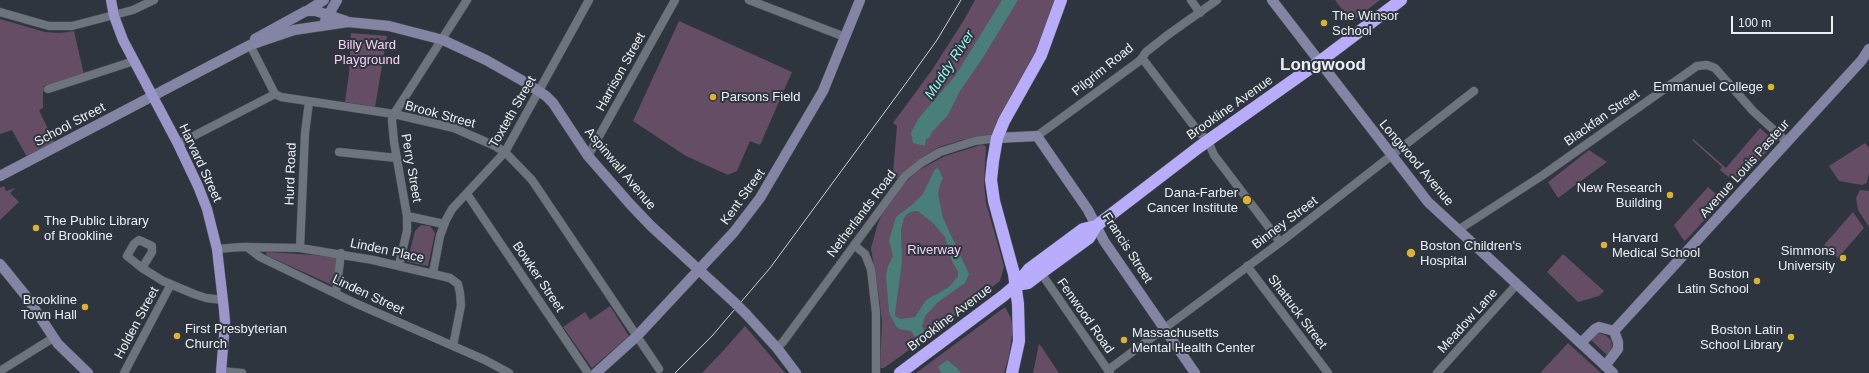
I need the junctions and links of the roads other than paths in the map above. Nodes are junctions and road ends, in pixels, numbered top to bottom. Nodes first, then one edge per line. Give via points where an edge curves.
1 (111, 0) edge
2 (154, 0) edge
3 (324, 0) edge
4 (337, 0) edge
5 (467, 0) edge
6 (589, 0) edge
7 (675, 0) edge
8 (749, 0) edge
9 (860, 0) edge
10 (1061, 0) edge
11 (1191, 0) edge
12 (1217, 0) edge
13 (1272, 0) edge
14 (1401, 0) edge
15 (307, 11) junction
16 (0, 12) edge
17 (1200, 13) junction
18 (328, 15) junction
19 (114, 16) junction
20 (348, 22) junction
21 (322, 26) junction
22 (845, 37) junction
23 (443, 40) junction
24 (250, 45) junction
25 (1869, 50) edge
26 (1142, 58) junction
27 (1865, 58) edge
28 (134, 61) junction
29 (1319, 62) junction
30 (48, 89) dead end
31 (539, 91) junction
32 (1474, 91) dead end
33 (275, 94) junction
34 (152, 96) junction
35 (309, 102) junction
36 (394, 114) junction
37 (1037, 136) junction
38 (997, 138) junction
39 (1208, 141) junction
40 (1787, 142) junction
41 (178, 144) junction
42 (339, 152) dead end
43 (505, 152) junction
44 (588, 156) junction
45 (1392, 156) junction
46 (397, 158) junction
47 (0, 176) edge
48 (467, 194) junction
49 (408, 216) junction
50 (444, 224) junction
51 (1096, 226) junction
52 (1458, 230) junction
53 (1280, 242) junction
54 (854, 246) junction
55 (247, 247) junction
56 (300, 248) junction
57 (217, 249) junction
58 (341, 253) junction
59 (0, 264) edge
60 (399, 265) junction
61 (1247, 266) junction
62 (142, 268) dead end
63 (699, 270) junction
64 (433, 273) junction
65 (1041, 273) junction
66 (171, 284) junction
67 (1517, 284) junction
68 (1016, 285) junction
69 (336, 293) junction
70 (223, 300) junction
71 (1164, 328) junction
72 (1614, 331) junction
73 (637, 336) junction
74 (53, 338) junction
75 (1581, 343) junction
76 (453, 346) junction
77 (777, 348) junction
78 (1605, 366) junction
79 (659, 369) dead end
80 (0, 371) edge
81 (221, 372) edge
82 (1109, 372) edge
83 (88, 373) edge
84 (124, 373) edge
85 (242, 373) edge
86 (509, 373) edge
87 (588, 373) edge
88 (596, 373) edge
89 (796, 373) edge
90 (876, 373) edge
91 (900, 373) edge
92 (1012, 373) edge
93 (1195, 373) edge
94 (1328, 373) edge
95 (1437, 373) edge
96 (1613, 373) edge

1 - 19 main road, Harvard Street
2 - 19 street
3 - 15 main road
4 - 18 main road
5 - 23 street
6 - 31 street, Toxteth Street
7 - 44 street, Harrison Street
8 - 22 street
9 - 22 main road, Kent Street
10 - 38 highway via 1041,56 1006,116
11 - 17 street
12 - 17 street, Pilgrim Road
13 - 29 main road, Longwood Avenue
14 - 29 highway, Brookline Avenue
15 - 18 main road, Aspinwall Avenue
15 - 24 main road, Aspinwall Avenue via 258,36
16 - 19 street via 54,26 72,26
17 - 26 street, Pilgrim Road via 1195,14 1146,52
18 - 20 main road, Aspinwall Avenue
18 - 21 main road
19 - 28 main road, Harvard Street
20 - 21 main road, Aspinwall Avenue
20 - 23 main road, Aspinwall Avenue via 389,26
21 - 24 main road, Aspinwall Avenue via 286,32
22 - 63 main road, Kent Street via 822,91 766,190 742,222
23 - 31 main road, Aspinwall Avenue via 486,60
23 - 36 street
24 - 33 street
24 - 34 main road, Aspinwall Avenue
25 - 27 main road, Avenue Louis Pasteur
26 - 37 street, Pilgrim Road
26 - 39 street
27 - 40 main road, Avenue Louis Pasteur
28 - 30 street
28 - 34 main road, Harvard Street
29 - 39 highway, Brookline Avenue
29 - 45 main road, Longwood Avenue
31 - 43 street, Toxteth Street
31 - 44 main road, Aspinwall Avenue via 554,103
32 - 45 street, Binney Street
33 - 35 street, Brook Street
33 - 41 street
34 - 41 main road, Harvard Street
34 - 47 main road, School Street
35 - 36 street, Brook Street
35 - 56 street, Hurd Road via 305,133
36 - 43 street, Brook Street via 454,128 493,144
36 - 46 street, Perry Street via 392,126
37 - 38 main road
37 - 51 main road, Francis Street via 1088,210
38 - 54 street, Netherlands Road via 956,146 921,163 900,182
38 - 68 highway via 992,166 992,190
39 - 51 highway, Brookline Avenue
39 - 53 street via 1214,155
40 - 52 street, Blackfan Street via 1753,111 1717,70 1709,65 1698,65 1543,174
40 - 72 main road, Avenue Louis Pasteur
41 - 57 main road, Harvard Street via 205,202
42 - 46 street
43 - 48 street, Toxteth Street
43 - 73 street, Brook Street via 532,180
44 - 63 main road, Aspinwall Avenue via 645,220
45 - 52 main road, Longwood Avenue via 1428,202
45 - 53 street, Binney Street
46 - 49 street, Perry Street
48 - 50 street, Toxteth Street via 452,209
48 - 87 street, Bowker Street
49 - 50 street
49 - 60 street, Perry Street
50 - 64 street, Toxteth Street
51 - 65 highway, Brookline Avenue via 1089,238
51 - 68 highway, Brookline Avenue via 1083,229 1025,272
51 - 71 main road, Francis Street
52 - 67 main road, Longwood Avenue
53 - 61 street, Binney Street
54 - 77 street, Netherlands Road
54 - 90 street via 865,254 871,269 877,321
55 - 56 street, Linden Place
55 - 57 street
55 - 69 street, Linden Street via 260,257
56 - 58 street, Linden Place
57 - 70 main road, Harvard Street
58 - 60 street, Linden Place
58 - 69 street
59 - 74 main road via 26,296
60 - 64 street, Linden Place
61 - 71 street, Binney Street
61 - 94 street, Shattuck Street
62 - 66 street
63 - 73 main road, Kent Street
63 - 77 main road, Aspinwall Avenue, bridge via 734,302
64 - 76 street, Linden Place via 458,284 461,305
65 - 68 highway, Brookline Avenue via 1028,283
65 - 82 street, Fenwood Road
66 - 70 street via 206,298
66 - 84 street, Holden Street
67 - 75 main road, Longwood Avenue
67 - 95 street, Meadow Lane
68 - 91 highway, Brookline Avenue
68 - 92 highway via 1019,331
69 - 76 street, Linden Street
70 - 81 main road, Harvard Street via 225,322
71 - 82 street, Binney Street
71 - 93 main road, Francis Street
72 - 75 main road via 1599,327
72 - 78 main road via 1618,349
73 - 79 street, Brook Street
73 - 88 main road, Kent Street
74 - 80 street
74 - 83 main road via 68,356
75 - 78 main road, Longwood Avenue
76 - 86 street, Linden Street
77 - 89 main road, Aspinwall Avenue
78 - 96 main road, Longwood Avenue
81 - 85 street

